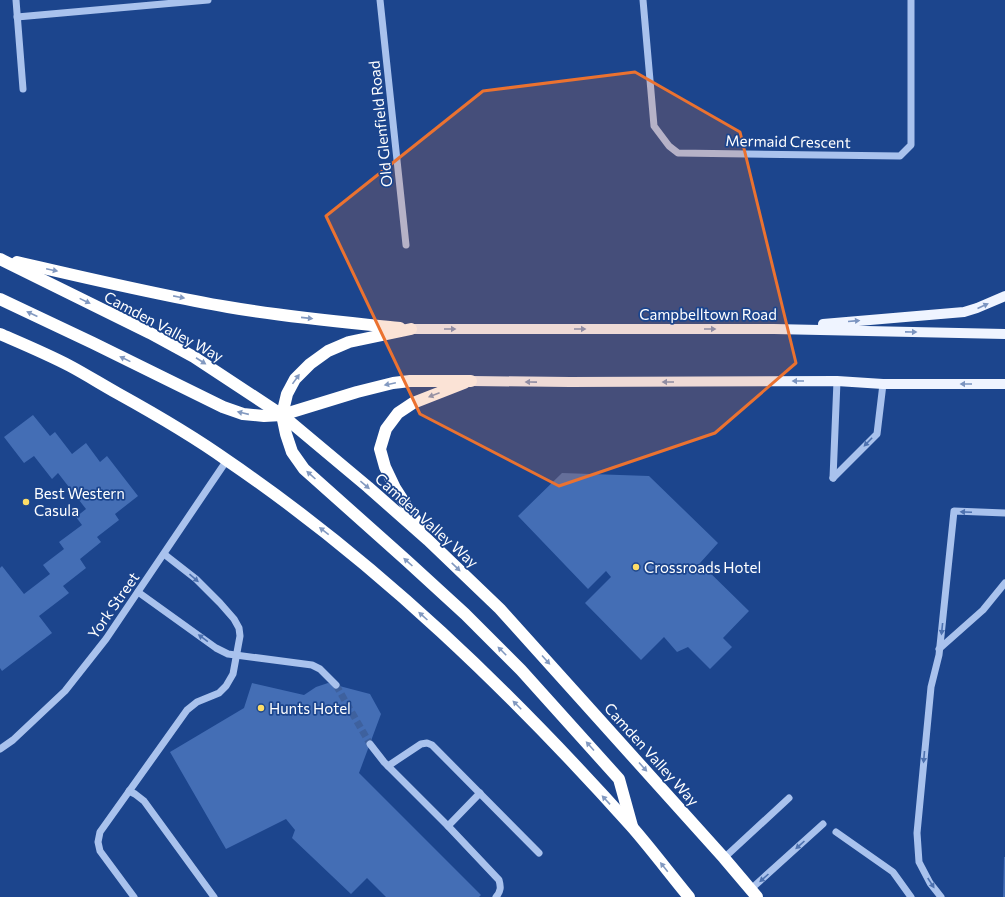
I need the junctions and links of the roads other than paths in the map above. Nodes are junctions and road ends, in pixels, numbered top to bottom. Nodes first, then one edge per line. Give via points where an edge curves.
1 (16, 0) edge
2 (208, 0) edge
3 (380, 0) edge
4 (643, 0) edge
5 (911, 0) edge
6 (17, 17) junction
7 (23, 89) dead end
8 (406, 245) dead end
9 (0, 259) edge
10 (1005, 296) edge
11 (0, 299) edge
12 (774, 328) junction
13 (411, 329) junction
14 (0, 334) edge
15 (1005, 334) edge
16 (471, 381) junction
17 (836, 381) junction
18 (883, 384) junction
19 (1005, 384) edge
20 (282, 415) junction
21 (226, 460) junction
22 (1005, 513) edge
23 (428, 540) junction
24 (164, 554) junction
25 (1005, 583) edge
26 (138, 592) junction
27 (939, 649) junction
28 (237, 656) junction
29 (336, 685) tunnel mouth
30 (370, 744) tunnel mouth
31 (0, 749) edge
32 (388, 766) junction
33 (129, 791) junction
34 (480, 793) junction
35 (789, 798) dead end
36 (823, 824) dead end
37 (448, 826) junction
38 (633, 829) junction
39 (836, 832) dead end
40 (539, 853) dead end
41 (724, 858) junction
42 (754, 893) edge
43 (134, 897) edge
44 (214, 897) edge
45 (496, 897) edge
46 (689, 897) edge
47 (912, 897) edge
48 (941, 897) edge

1 - 6 street
2 - 6 street
3 - 8 street, Old Glenfield Road
4 - 5 street, Mermaid Crescent via 654,126 669,146 678,153 892,156 900,156 911,145
6 - 7 street
9 -> 13 highway via 228,307 301,318
9 -> 20 highway, Camden Valley Way via 194,357
12 -> 10 main road via 964,312
20 -> 11 highway via 243,414 223,407
13 -> 12 main road, Campbelltown Road
12 -> 15 main road, Campbelltown Road
20 -> 13 highway via 287,394 295,379 310,364 349,342
14 - 21 highway via 69,366 154,414
17 -> 16 main road
16 -> 20 highway via 410,381 393,384
16 -> 23 highway via 413,403 398,413 386,429 380,449 395,488
17 - 18 main road
18 -> 17 street via 877,434 833,478
19 -> 18 main road
20 -> 23 highway, Camden Valley Way
38 -> 20 highway via 619,779 522,670 465,614 304,469 292,452
21 - 24 street, York Street
38 -> 21 highway via 540,729 469,658 400,595 338,542 280,497
22 -> 27 street via 954,511
23 -> 41 highway, Camden Valley Way via 500,609
24 - 26 street, York Street
24 -> 28 street via 196,579 234,619 240,636
25 - 27 street via 983,610
28 -> 26 street via 216,648
26 - 31 street, York Street via 106,639 65,691
27 -> 48 street via 931,688 917,833 919,862
28 - 29 street via 312,665 320,669
28 - 33 street via 233,674 226,686 219,693 187,710
30 - 32 street
32 - 34 street via 426,743 432,745
32 - 37 street
33 - 43 street via 100,832 98,842 100,851
33 - 44 street via 144,801
34 - 37 street
34 - 40 street
35 - 41 street
36 -> 42 street
37 - 45 street via 499,880 500,892
46 -> 38 highway
39 - 47 street via 893,872
41 - 42 highway, Camden Valley Way

